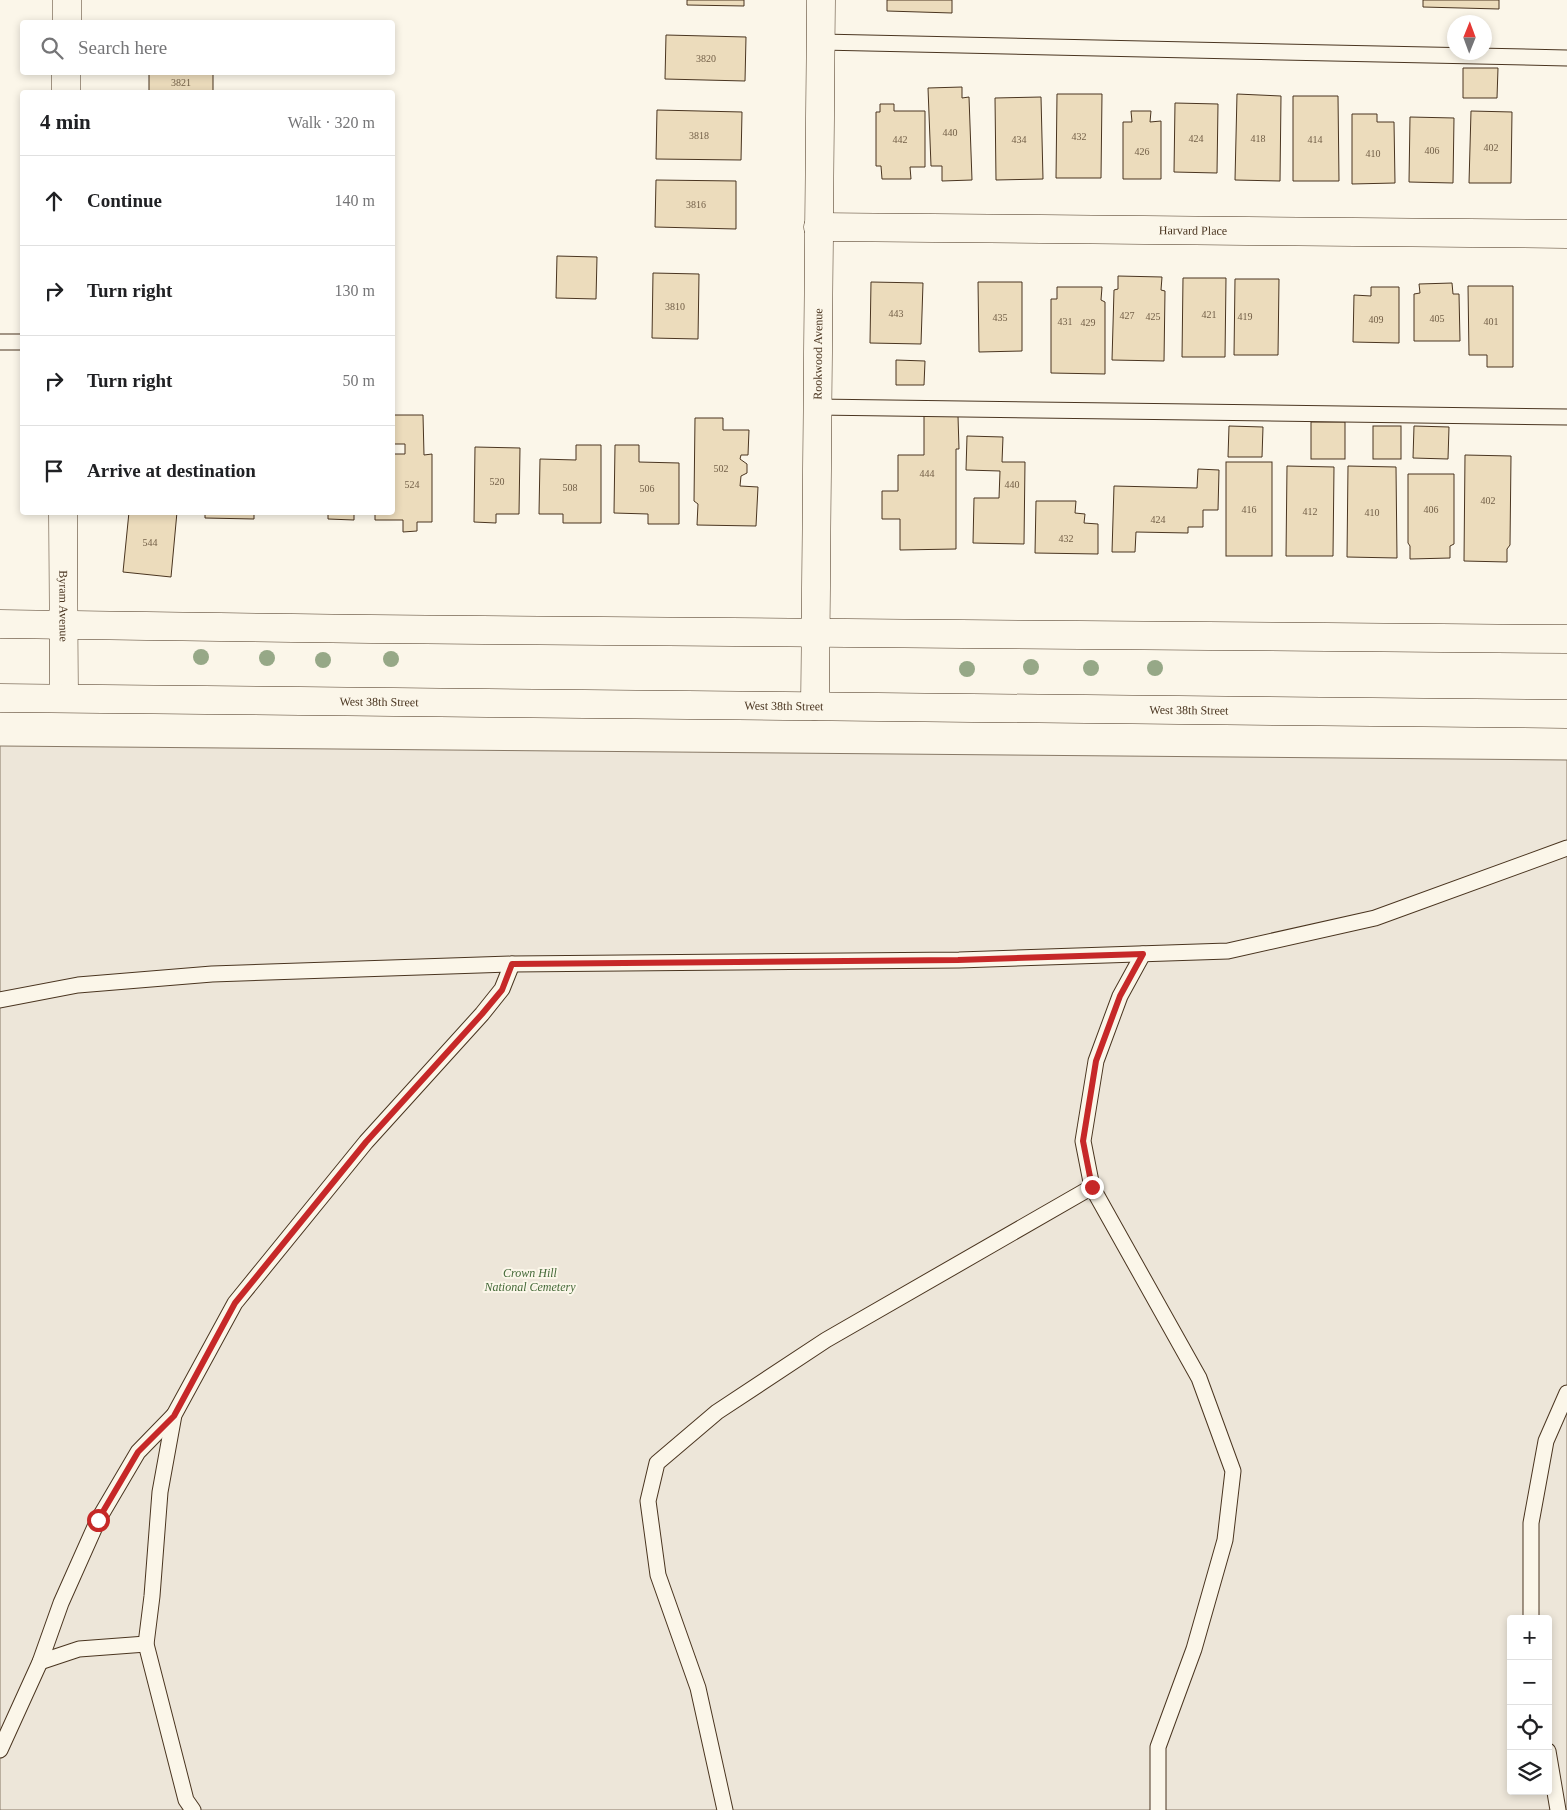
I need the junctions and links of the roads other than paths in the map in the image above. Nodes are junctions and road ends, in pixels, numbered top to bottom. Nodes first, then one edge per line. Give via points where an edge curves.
1 (67, 0) edge
2 (821, 0) edge
3 (67, 20) edge
4 (821, 42) junction
5 (1567, 58) edge
6 (66, 75) edge
7 (66, 90) edge
8 (818, 227) junction
9 (1567, 234) edge
10 (0, 342) edge
11 (20, 342) edge
12 (816, 407) junction
13 (1567, 417) edge
14 (63, 515) edge
15 (0, 624) edge
16 (63, 624) junction
17 (815, 633) junction
18 (1567, 639) edge
19 (0, 698) edge
20 (64, 698) junction
21 (815, 706) junction
22 (1567, 714) edge
23 (1567, 848) edge
24 (1143, 954) junction
25 (512, 964) junction
26 (0, 1000) edge
27 (1092, 1187) junction
28 (1567, 1393) edge
29 (174, 1416) junction
30 (1531, 1615) edge
31 (146, 1644) junction
32 (40, 1662) junction
33 (0, 1750) edge
34 (1552, 1775) edge
35 (192, 1810) edge
36 (725, 1810) edge
37 (1158, 1810) edge
38 (1558, 1810) edge

1 - 3 main road
2 - 4 main road, Rookwood Avenue
4 - 5 lane
4 - 8 main road, Rookwood Avenue
6 - 7 main road
8 - 9 main road, Harvard Place
8 - 12 main road, Rookwood Avenue
10 - 11 lane
12 - 13 lane
12 - 17 main road, Rookwood Avenue
14 - 16 main road, Byram Avenue
15 - 16 main road
16 - 17 main road
16 - 20 main road, Byram Avenue
17 - 18 main road
17 - 21 main road, Rookwood Avenue
19 - 20 main road, West 38th Street
20 - 21 main road, West 38th Street
21 - 22 main road, West 38th Street
23 - 24 lane via 1375,918 1228,951
24 - 25 lane via 958,960
24 - 27 lane via 1120,996 1096,1061 1083,1141
25 - 26 lane via 212,974 78,985
25 - 29 lane via 502,990 366,1142 235,1303
27 - 36 lane via 826,1340 717,1412 657,1463 648,1501 658,1575 698,1688
27 - 37 lane via 1199,1378 1233,1471 1225,1540 1194,1649 1158,1748
28 - 30 lane via 1546,1440 1531,1523
29 - 31 lane via 160,1492
29 - 32 lane via 138,1452 98,1520 61,1603
31 - 32 lane via 79,1649
31 - 35 lane via 186,1800
32 - 33 lane
34 - 38 lane

